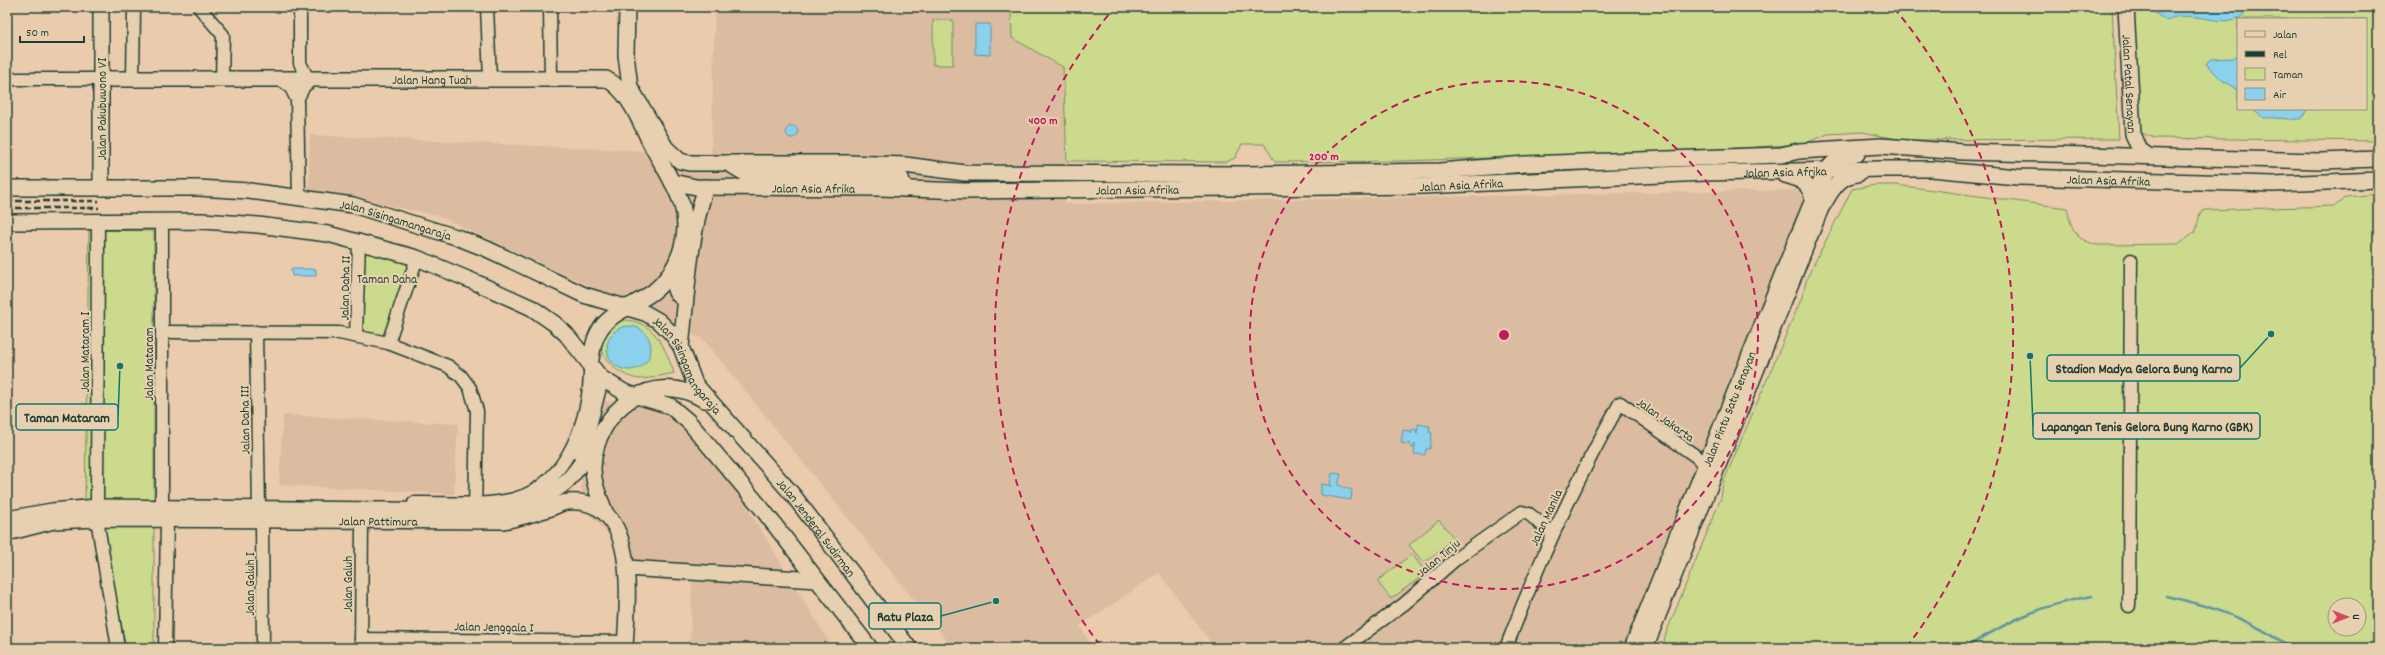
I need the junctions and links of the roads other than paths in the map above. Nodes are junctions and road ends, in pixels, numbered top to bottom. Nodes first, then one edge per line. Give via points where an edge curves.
1 (101, 7) edge
2 (134, 7) edge
3 (199, 7) edge
4 (487, 7) edge
5 (550, 7) edge
6 (627, 7) edge
7 (2119, 7) edge
8 (2126, 7) edge
9 (300, 8) edge
10 (626, 55) junction
11 (7, 79) edge
12 (100, 79) junction
13 (133, 79) junction
14 (311, 79) junction
15 (551, 79) junction
16 (606, 79) junction
17 (222, 80) junction
18 (281, 80) junction
19 (490, 80) junction
20 (297, 100) junction
21 (1924, 150) junction
22 (1963, 152) junction
23 (1780, 155) junction
24 (2117, 155) junction
25 (2148, 156) junction
26 (1705, 157) junction
27 (2378, 159) edge
28 (728, 163) junction
29 (1831, 168) junction
30 (1774, 172) junction
31 (1705, 173) junction
32 (1982, 174) junction
33 (2378, 180) edge
34 (1261, 181) junction
35 (672, 182) junction
36 (706, 187) junction
37 (7, 188) edge
38 (101, 188) junction
39 (904, 189) junction
40 (299, 196) junction
41 (1818, 203) junction
42 (682, 205) junction
43 (700, 206) junction
44 (98, 221) junction
45 (162, 221) junction
46 (7, 222) edge
47 (359, 241) junction
48 (417, 258) junction
49 (679, 259) junction
50 (2131, 260) dead end
51 (685, 299) junction
52 (630, 307) junction
53 (162, 332) junction
54 (256, 332) junction
55 (356, 336) junction
56 (388, 343) junction
57 (681, 347) junction
58 (590, 366) junction
59 (601, 378) junction
60 (639, 395) junction
61 (1620, 403) joint
62 (718, 410) junction
63 (599, 436) junction
64 (1711, 459) junction
65 (578, 466) junction
66 (475, 507) junction
67 (164, 509) junction
68 (97, 510) junction
69 (260, 510) junction
70 (7, 513) edge
71 (606, 514) junction
72 (7, 519) edge
73 (362, 521) junction
74 (7, 533) edge
75 (1552, 533) junction
76 (627, 568) junction
77 (817, 580) junction
78 (2129, 606) dead end
79 (361, 644) edge
80 (424, 644) edge
81 (626, 645) edge
82 (118, 648) edge
83 (165, 648) edge
84 (263, 648) edge
85 (870, 648) edge
86 (909, 648) edge
87 (1344, 648) edge
88 (1506, 648) edge
89 (1632, 648) edge
90 (1645, 648) edge

1 - 12 main road, Jalan Pakubuwono VI
2 - 13 street
3 - 17 street via 225,40
4 - 19 street
5 - 15 street
6 - 10 main road, Jalan Asia Afrika
7 - 24 main road, Jalan Patal Senayan via 2126,141
8 - 25 main road, Jalan Patal Senayan via 2134,134 2137,146
9 - 14 street via 300,62
10 - 16 main road via 617,70
10 - 28 main road, Jalan Asia Afrika via 630,87 666,148 680,161
11 - 12 street
12 - 13 main road, Jalan Hang Tuah
12 - 38 main road, Jalan Pakubuwono VI
13 - 17 main road, Jalan Hang Tuah
14 - 18 main road, Jalan Hang Tuah
14 - 19 main road, Jalan Hang Tuah
14 - 20 street
15 - 16 main road, Jalan Hang Tuah
15 - 19 main road, Jalan Hang Tuah
16 - 35 main road via 626,97
17 - 18 main road, Jalan Hang Tuah
18 - 20 street via 290,86
20 - 40 street
21 - 22 main road, Jalan Asia Afrika
21 - 23 main road, Jalan Asia Afrika via 1894,146 1861,147 1799,151
21 - 29 main road via 1846,155
22 - 24 main road, Jalan Asia Afrika
22 - 32 main road via 1939,159 1938,165
23 - 26 main road, Jalan Asia Afrika
23 - 29 main road via 1821,158
24 - 25 main road, Jalan Asia Afrika
25 - 27 main road, Jalan Asia Afrika via 2320,161
26 - 31 main road via 1711,165
26 - 34 main road, Jalan Asia Afrika via 1525,164
28 - 34 main road, Jalan Asia Afrika via 905,165 965,173
28 - 39 main road via 748,175 897,176 901,178
29 - 30 main road, Jalan Asia Afrika
29 - 32 main road, Jalan Asia Afrika via 1932,169
29 - 41 main road, Jalan Pintu Satu Senayan
30 - 31 main road, Jalan Asia Afrika
30 - 41 main road via 1802,181 1812,191
31 - 34 main road, Jalan Asia Afrika via 1424,186
32 - 33 main road, Jalan Asia Afrika via 2273,184
32 - 41 main road via 1952,177 1855,174 1845,177
34 - 39 main road, Jalan Asia Afrika via 965,192
35 - 36 main road
35 - 42 main road
36 - 39 main road, Jalan Asia Afrika
36 - 43 main road
37 - 38 main road, Jalan Sisingamangaraja
38 - 40 main road, Jalan Sisingamangaraja via 198,188
40 - 52 main road, Jalan Sisingamangaraja via 353,205 428,227 487,249 584,295
41 - 64 main road, Jalan Pintu Satu Senayan
42 - 43 main road via 691,202
42 - 49 main road via 683,228
43 - 51 main road
44 - 45 main road, Jalan Sisingamangaraja
44 - 46 main road, Jalan Sisingamangaraja
44 - 68 street, Jalan Mataram I
45 - 47 main road, Jalan Sisingamangaraja via 258,224
45 - 53 street, Jalan Mataram
47 - 48 main road, Jalan Sisingamangaraja
47 - 55 street, Jalan Daha II
48 - 56 street
48 - 58 main road, Jalan Sisingamangaraja via 478,282 540,313 566,334
49 - 51 main road via 674,290 678,296
49 - 52 main road via 661,285
50 - 78 street
51 - 57 main road
52 - 57 main road, Jalan Sisingamangaraja via 659,321
52 - 58 main road via 601,328 595,339
53 - 54 street
53 - 67 street, Jalan Mataram
54 - 55 street via 326,332
54 - 69 street, Jalan Daha III
55 - 56 street
56 - 66 street via 448,366 461,376 470,388 477,411
57 - 62 main road, Jalan Sisingamangaraja via 695,384
58 - 59 main road, Jalan Sisingamangaraja
58 - 66 street, Jalan Pattimura via 590,387 585,410 575,441 564,462 537,489 523,496
59 - 60 main road, Jalan Sisingamangaraja via 620,391
59 - 65 main road
60 - 62 main road, Jalan Sisingamangaraja via 662,388 683,389
60 - 63 main road via 620,406
60 - 77 main road via 670,406 689,422
61 - 64 street, Jalan Jakarta
61 - 75 street, Jalan Manila
62 - 86 main road, Jalan Jenderal Sudirman via 793,495
63 - 65 main road, Jalan Pattimura
63 - 71 main road via 593,475
64 - 89 main road, Jalan Pintu Satu Senayan
64 - 90 main road, Jalan Pintu Satu Senayan
65 - 66 main road, Jalan Pattimura via 565,482 535,498 513,506
66 - 69 main road, Jalan Pattimura
67 - 68 main road, Jalan Pattimura
67 - 69 main road, Jalan Pattimura
67 - 83 street, Jalan Mataram
68 - 70 street, Jalan Pattimura
68 - 72 main road, Jalan Pattimura via 52,511
68 - 74 main road, Jalan Pattimura
68 - 82 street, Jalan Mataram I
69 - 73 main road, Jalan Pattimura
69 - 84 street, Jalan Galuh I
71 - 73 main road, Jalan Pattimura via 588,504 566,502 525,517 504,521
71 - 76 main road via 619,534
73 - 79 street, Jalan Galuh
75 - 87 street, Jalan Tinju via 1529,514 1522,512 1457,558 1404,604
75 - 88 street, Jalan Manila
76 - 77 main road
76 - 81 main road
77 - 85 main road
79 - 80 street, Jalan Jenggala I
80 - 81 street, Jalan Jenggala I

